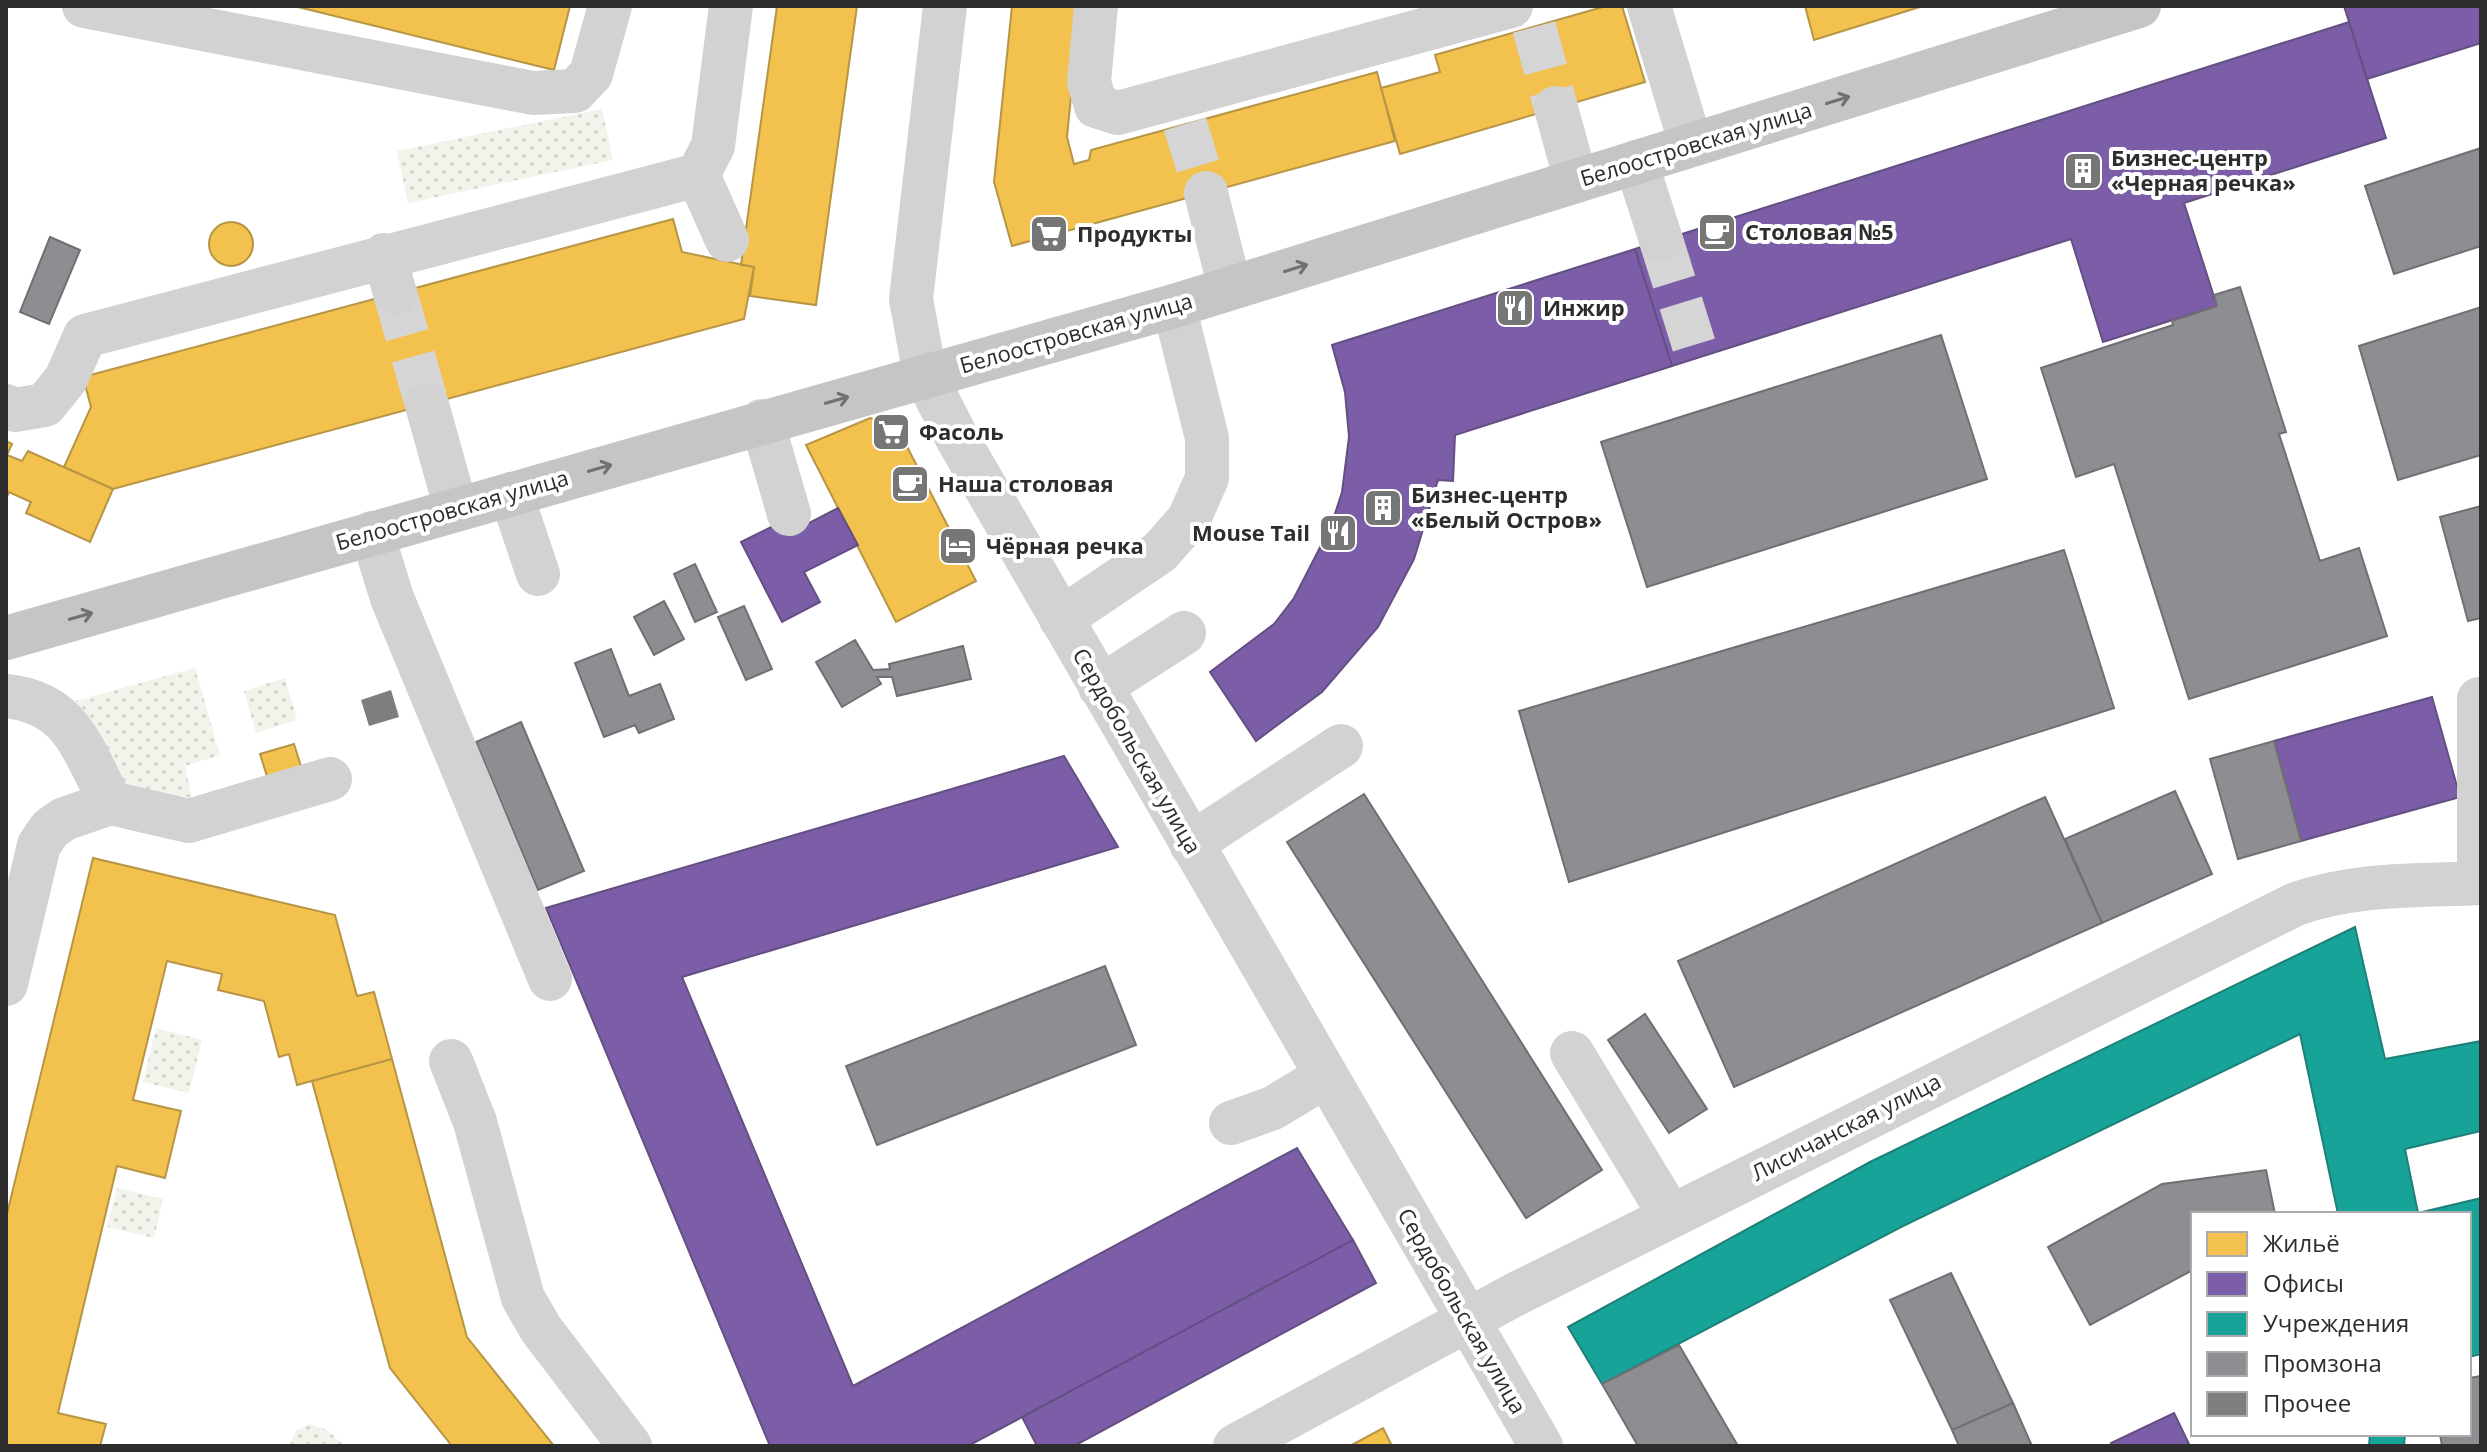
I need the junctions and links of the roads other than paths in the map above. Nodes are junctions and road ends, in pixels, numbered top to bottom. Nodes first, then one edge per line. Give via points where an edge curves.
1 (84, 6) edge
2 (610, 6) edge
3 (945, 6) edge
4 (1096, 6) edge
5 (1649, 6) edge
6 (728, 7) edge
7 (2113, 10) edge
8 (1525, 13) edge
9 (1556, 108) tunnel mouth
10 (1691, 145) junction
11 (1636, 162) junction
12 (698, 175) junction
13 (1576, 181) junction
14 (1206, 193) tunnel mouth
15 (727, 240) dead end
16 (1661, 240) tunnel mouth
17 (1230, 288) junction
18 (1174, 306) junction
19 (925, 375) junction
20 (427, 405) tunnel mouth
21 (6, 406) edge
22 (762, 421) junction
23 (511, 494) junction
24 (456, 509) junction
25 (789, 514) dead end
26 (372, 533) junction
27 (538, 574) dead end
28 (1061, 619) junction
29 (1184, 633) dead end
30 (6, 638) edge
31 (1100, 687) junction
32 (6, 696) edge
33 (2479, 699) dead end
34 (1341, 746) dead end
35 (330, 779) dead end
36 (111, 803) junction
37 (1191, 844) junction
38 (2480, 883) edge
39 (550, 979) dead end
40 (6, 984) edge
41 (1572, 1053) dead end
42 (451, 1061) dead end
43 (1326, 1076) junction
44 (1231, 1123) dead end
45 (1670, 1215) junction
46 (1466, 1320) junction
47 (630, 1446) edge
48 (1235, 1446) edge
49 (1541, 1446) edge

1 - 2 street via 533,93 575,91 591,74
3 - 19 street, Сердобольская улица via 911,299
4 - 8 street via 1089,82 1096,106 1118,113 1182,110
5 - 10 street
6 - 12 street via 713,146
10 -> 7 main road, Белоостровская улица
9 - 13 street
10 - 11 main road, Белоостровская улица
11 - 13 main road, Белоостровская улица
11 - 16 street
12 - 15 street
12 - 21 street via 390,274 85,336 66,379 45,405 15,410
17 -> 13 main road, Белоостровская улица
14 - 17 street
17 - 18 main road, Белоостровская улица
18 - 19 main road, Белоостровская улица
18 - 28 street via 1207,438 1207,478 1189,519 1160,552
22 -> 19 main road, Белоостровская улица
19 - 28 street, Сердобольская улица
20 - 24 street
23 -> 22 main road, Белоостровская улица
22 - 25 street
23 - 24 main road, Белоостровская улица
23 - 27 street
24 - 26 main road, Белоостровская улица
30 -> 26 main road, Белоостровская улица
26 - 39 street via 392,598
28 - 31 street, Сердобольская улица
29 - 31 street
31 - 37 street, Сердобольская улица
32 - 36 street via 53,709
33 - 38 street
34 - 37 street
35 - 36 street via 189,821
36 - 40 street via 64,819 39,845
37 - 43 street, Сердобольская улица
38 - 45 street, Лисичанская улица via 2330,892 2296,904
41 - 45 street
42 - 47 street via 475,1122 523,1298
43 - 44 street via 1273,1108
43 - 46 street, Сердобольская улица
45 - 46 street, Лисичанская улица
46 - 48 street, Лисичанская улица
46 - 49 street, Сердобольская улица

